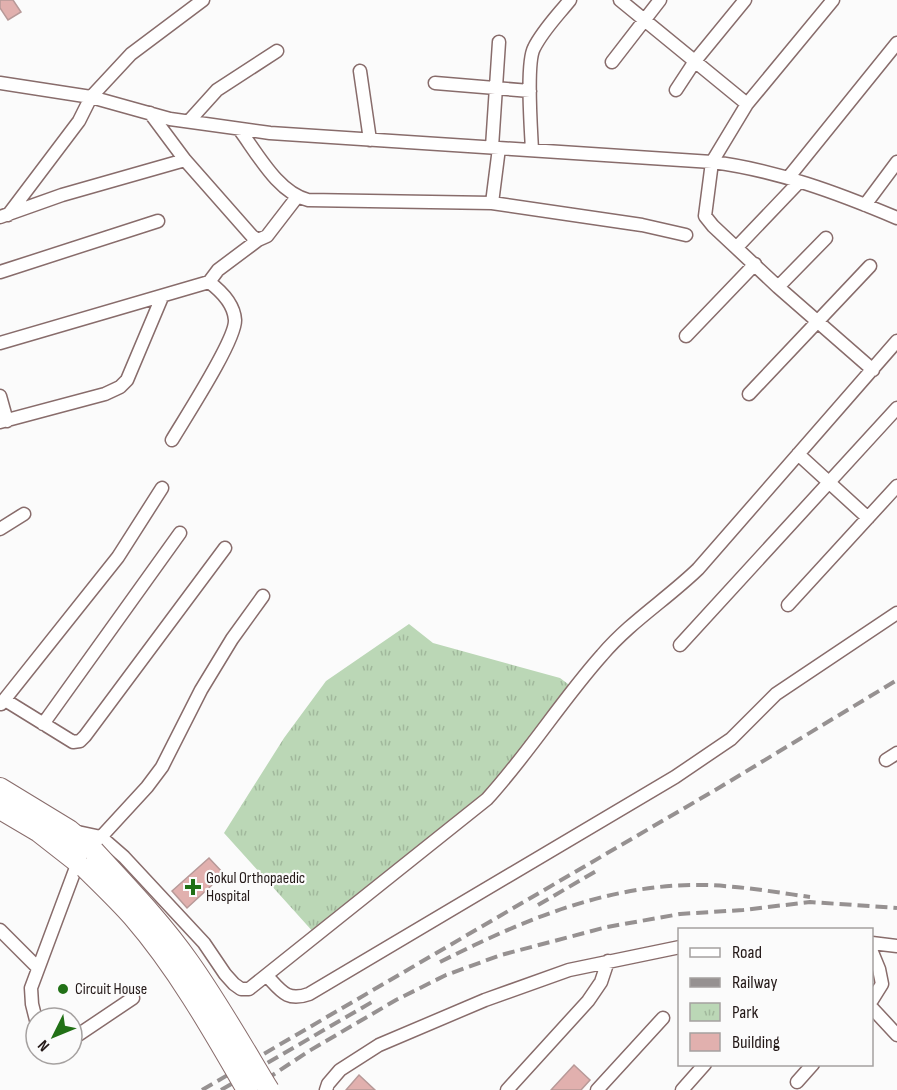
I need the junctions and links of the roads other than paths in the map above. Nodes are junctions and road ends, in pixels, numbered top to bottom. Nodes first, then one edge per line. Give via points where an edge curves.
1 (179, 0) edge
2 (203, 0) edge
3 (570, 0) edge
4 (620, 0) edge
5 (660, 0) edge
6 (745, 0) edge
7 (833, 0) edge
8 (188, 11) junction
9 (644, 20) junction
10 (500, 42) dead end
11 (897, 43) edge
12 (277, 51) dead end
13 (612, 62) dead end
14 (695, 62) junction
15 (360, 71) dead end
16 (0, 83) edge
17 (435, 83) dead end
18 (496, 87) junction
19 (676, 90) dead end
20 (530, 91) junction
21 (92, 97) junction
22 (747, 104) junction
23 (150, 113) junction
24 (189, 121) junction
25 (239, 129) junction
26 (370, 140) junction
27 (495, 148) junction
28 (532, 150) junction
29 (185, 160) junction
30 (712, 162) junction
31 (897, 162) edge
32 (794, 180) junction
33 (297, 197) junction
34 (492, 202) junction
35 (865, 205) junction
36 (4, 216) edge
37 (897, 218) edge
38 (158, 221) dead end
39 (686, 234) dead end
40 (826, 238) dead end
41 (258, 240) junction
42 (737, 247) junction
43 (755, 264) junction
44 (870, 266) dead end
45 (0, 272) edge
46 (209, 282) junction
47 (778, 287) junction
48 (162, 297) junction
49 (818, 322) junction
50 (686, 336) dead end
51 (897, 341) edge
52 (0, 343) edge
53 (873, 370) junction
54 (749, 394) dead end
55 (0, 396) edge
56 (897, 408) edge
57 (3, 422) edge
58 (172, 440) dead end
59 (798, 454) junction
60 (830, 482) junction
61 (897, 486) edge
62 (162, 488) dead end
63 (24, 514) dead end
64 (868, 518) junction
65 (0, 530) edge
66 (180, 533) dead end
67 (225, 548) dead end
68 (263, 596) dead end
69 (788, 605) dead end
70 (897, 613) edge
71 (680, 645) dead end
72 (3, 702) edge
73 (43, 724) junction
74 (0, 788) edge
75 (0, 809) edge
76 (90, 855) junction
77 (0, 930) edge
78 (873, 943) edge
79 (897, 946) edge
80 (678, 947) edge
81 (873, 954) edge
82 (608, 961) junction
83 (38, 968) junction
84 (267, 976) junction
85 (133, 998) dead end
86 (873, 998) edge
87 (32, 1006) edge
88 (873, 1009) edge
89 (663, 1018) dead end
90 (84, 1031) edge
91 (897, 1035) edge
92 (704, 1066) edge
93 (812, 1066) edge
94 (797, 1082) dead end
95 (246, 1090) edge
96 (269, 1090) edge
97 (326, 1090) edge
98 (507, 1090) edge
99 (597, 1090) edge
100 (682, 1090) edge

1 - 8 street
2 - 8 street
3 - 20 street via 532,51
4 - 9 street
5 - 9 street
6 - 14 street
7 - 22 street
8 - 21 street via 131,54
9 - 13 street
9 - 14 street
10 - 18 street
11 - 32 street via 819,138
12 - 24 street via 217,90
14 - 19 street
14 - 22 street
15 - 26 street
16 - 21 street
17 - 18 street
18 - 20 street
18 - 27 street
20 - 28 street
21 - 23 street
21 - 36 street via 79,121
22 - 30 street
23 - 24 street
23 - 29 street
24 - 25 street
25 - 26 street
25 - 33 street via 284,189
26 - 27 street
27 - 28 street
27 - 34 street
28 - 30 street
29 - 36 street
29 - 41 street
30 - 32 street via 746,166
30 - 42 street via 705,216
31 - 35 street
32 - 35 street
32 - 42 street
33 - 34 street
33 - 41 street via 267,236
34 - 39 street
35 - 37 street
38 - 45 street
40 - 47 street
41 - 46 street via 218,270
42 - 43 street
43 - 47 street
43 - 50 street
44 - 49 street
46 - 48 street
46 - 58 street via 229,301 235,321 226,348
47 - 49 street
48 - 52 street
48 - 57 street via 127,380 120,387
49 - 53 street
49 - 54 street
51 - 53 street
53 - 59 street
55 - 57 street
56 - 60 street
59 - 60 street
59 - 84 street via 698,569 602,654 487,799
60 - 64 street
60 - 71 street
61 - 64 street
62 - 72 street via 118,557
63 - 65 street
64 - 69 street
66 - 73 street
67 - 73 street via 80,741 73,742
68 - 76 street via 201,690 162,767
70 - 84 street via 776,694 739,732 675,777 309,994 290,997
72 - 73 street
74 - 76 main road via 69,830
75 - 76 main road
76 - 83 street
76 - 84 street via 124,856 204,943 234,984 249,989
76 - 95 main road, bridge via 184,988
76 - 96 main road, bridge via 163,927 212,996
77 - 83 street
78 - 79 street
80 - 82 street
81 - 86 street via 882,984
82 - 97 street via 569,970 485,1000 379,1045 340,1070
82 - 98 street via 602,982 588,1001
83 - 87 street via 32,988
85 - 90 street
88 - 91 street
89 - 99 street
92 - 100 street
93 - 94 street

